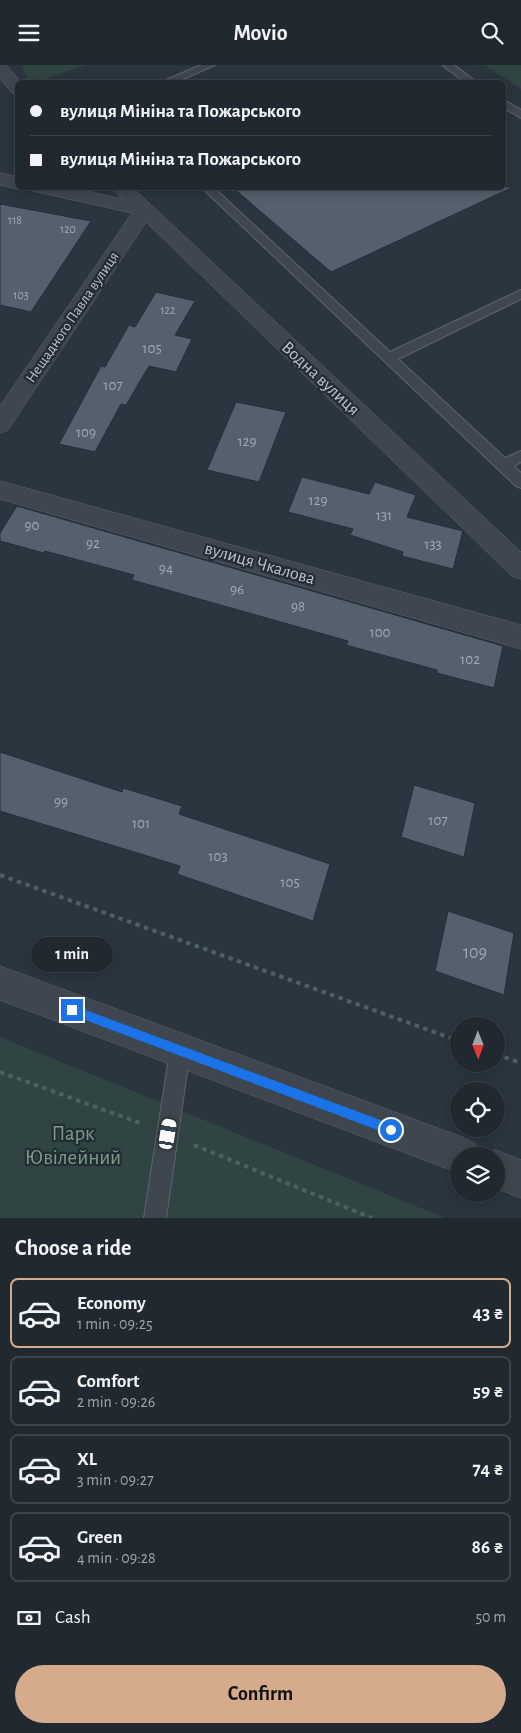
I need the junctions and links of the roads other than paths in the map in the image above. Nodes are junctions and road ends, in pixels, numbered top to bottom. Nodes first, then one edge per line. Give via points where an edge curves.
1 (210, 65) edge
2 (447, 65) edge
3 (0, 68) edge
4 (172, 80) edge
5 (469, 80) edge
6 (15, 86) edge
7 (506, 104) edge
8 (521, 115) edge
9 (0, 179) edge
10 (15, 182) edge
11 (54, 190) edge
12 (123, 190) edge
13 (209, 190) edge
14 (144, 210) junction
15 (521, 294) edge
16 (388, 358) junction
17 (0, 424) edge
18 (521, 456) edge
19 (504, 465) junction
20 (521, 482) edge
21 (0, 490) edge
22 (521, 568) edge
23 (521, 637) edge
24 (0, 983) edge
25 (180, 1051) junction
26 (450, 1152) edge
27 (505, 1173) edge
28 (521, 1179) edge
29 (155, 1218) edge

1 - 4 lane
2 - 5 lane
3 - 6 street
7 - 8 lane
9 - 10 street
11 - 14 street
12 - 14 street, Водна вулиця
13 - 16 lane
14 - 17 street, Нещадного Павла вулиця
14 - 22 street, Водна вулиця
15 - 16 lane
16 - 19 lane
18 - 19 lane
19 - 20 lane
21 - 23 street, вулиця Чкалова
24 - 25 street
25 - 26 street
25 - 29 lane
27 - 28 street

